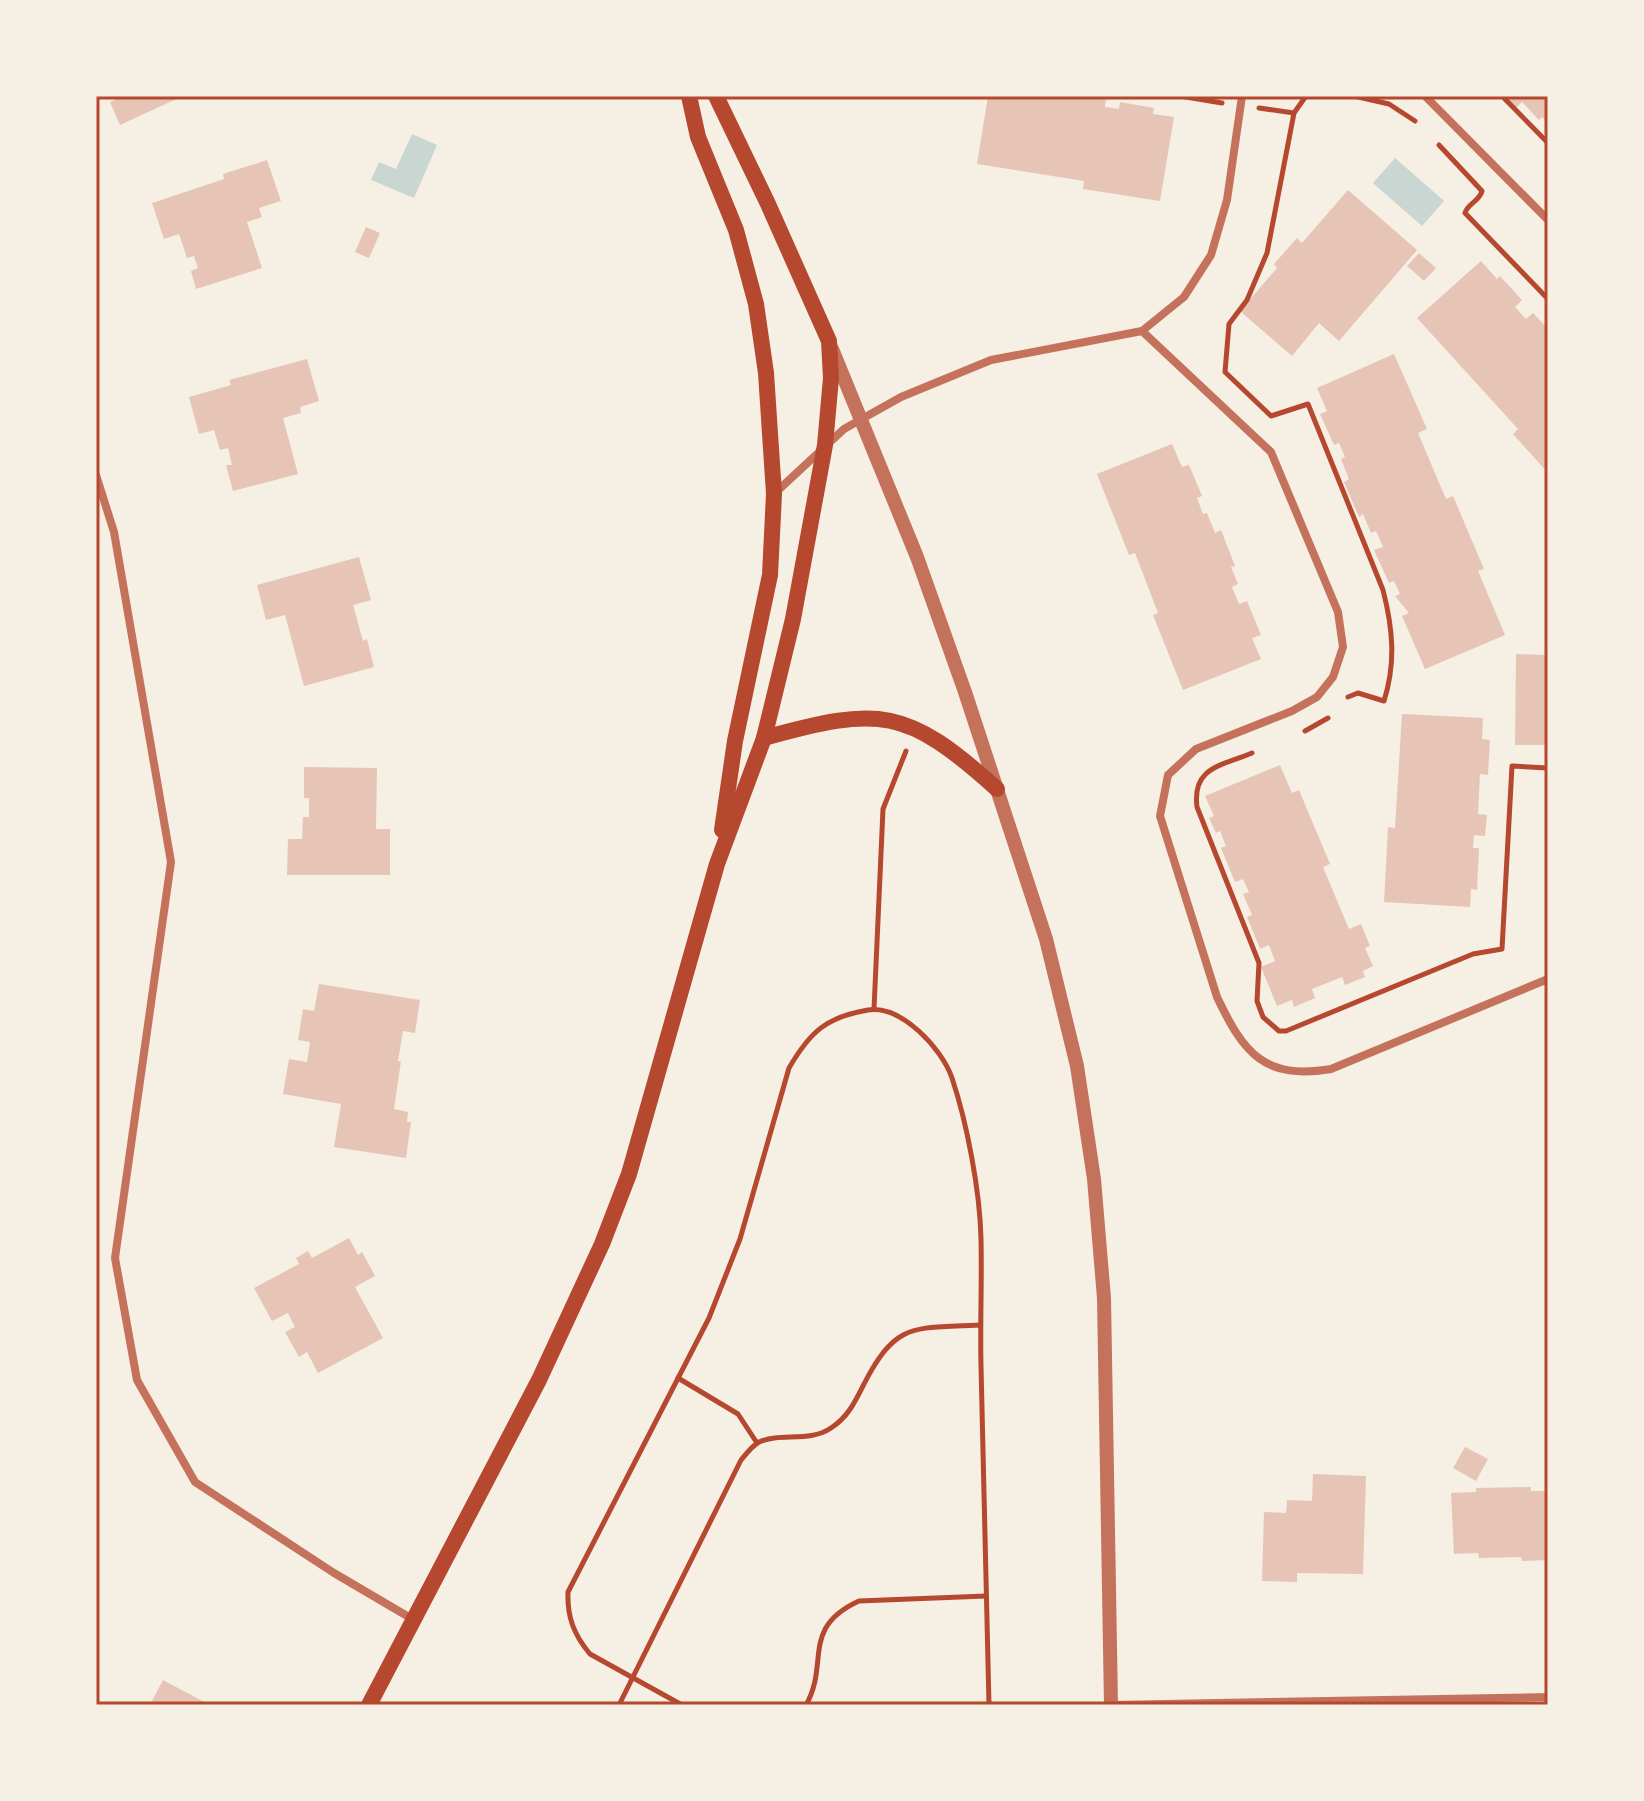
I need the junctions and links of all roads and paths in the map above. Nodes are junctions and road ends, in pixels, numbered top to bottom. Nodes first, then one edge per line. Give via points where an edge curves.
1 (689, 96) edge
2 (716, 96) edge
3 (1242, 96) edge
4 (1306, 96) edge
5 (1354, 96) edge
6 (1425, 96) edge
7 (1502, 96) edge
8 (1294, 113) dead end
9 (1425, 131) dead end
10 (1435, 141) dead end
11 (1548, 143) edge
12 (1548, 220) edge
13 (1548, 299) edge
14 (1142, 331) junction
15 (829, 341) junction
16 (861, 418) junction
17 (825, 445) junction
18 (96, 475) edge
19 (774, 494) junction
20 (764, 738) junction
21 (910, 742) dead end
22 (997, 789) junction
23 (717, 864) junction
24 (1548, 979) edge
25 (874, 1009) junction
26 (980, 1325) junction
27 (678, 1378) junction
28 (757, 1443) junction
29 (986, 1596) junction
30 (415, 1620) junction
31 (632, 1678) junction
32 (1548, 1697) edge
33 (369, 1705) edge
34 (619, 1705) edge
35 (682, 1705) edge
36 (806, 1705) edge
37 (989, 1705) edge
38 (1111, 1705) edge

1 - 19 main road via 698,137 736,230 756,304
2 - 15 main road
3 - 14 street via 1227,200 1211,255 1184,297
4 - 8 path
5 - 9 path via 1397,108
6 - 12 street
7 - 11 path
10 - 13 path via 1482,191 1465,213
14 - 16 street via 991,360
14 - 24 street via 1271,452 1338,612 1343,647 1333,677 1317,697 1196,749 1168,775 1160,816 1230,1024 1248,1049 1278,1071 1307,1073 1331,1069
15 - 16 street
15 - 17 main road
16 - 17 street
16 - 22 street via 917,557
17 - 19 street
17 - 20 main road via 793,619
18 - 30 street via 114,532 171,862 115,1258 137,1380 195,1482
19 - 23 main road via 770,575 735,741
20 - 22 main road via 855,717 898,722 956,752
20 - 23 main road
21 - 25 path via 883,809
22 - 38 street via 1063,1005 1093,1165 1104,1298
23 - 30 main road via 633,1160 602,1244 539,1380
25 - 26 path via 910,1023 940,1053 951,1077 969,1149 981,1235
25 - 27 path via 842,1015 821,1028 803,1044 789,1068 740,1239
26 - 28 path via 920,1328 899,1336 880,1354 850,1411 829,1430
26 - 29 path
27 - 28 path via 738,1414
27 - 31 path via 568,1592 567,1609 579,1640 590,1654
28 - 31 path via 741,1460
29 - 36 path via 859,1601 844,1608 831,1619 818,1647 813,1693
29 - 37 path
30 - 33 main road
31 - 34 path
31 - 35 path
32 - 38 street

